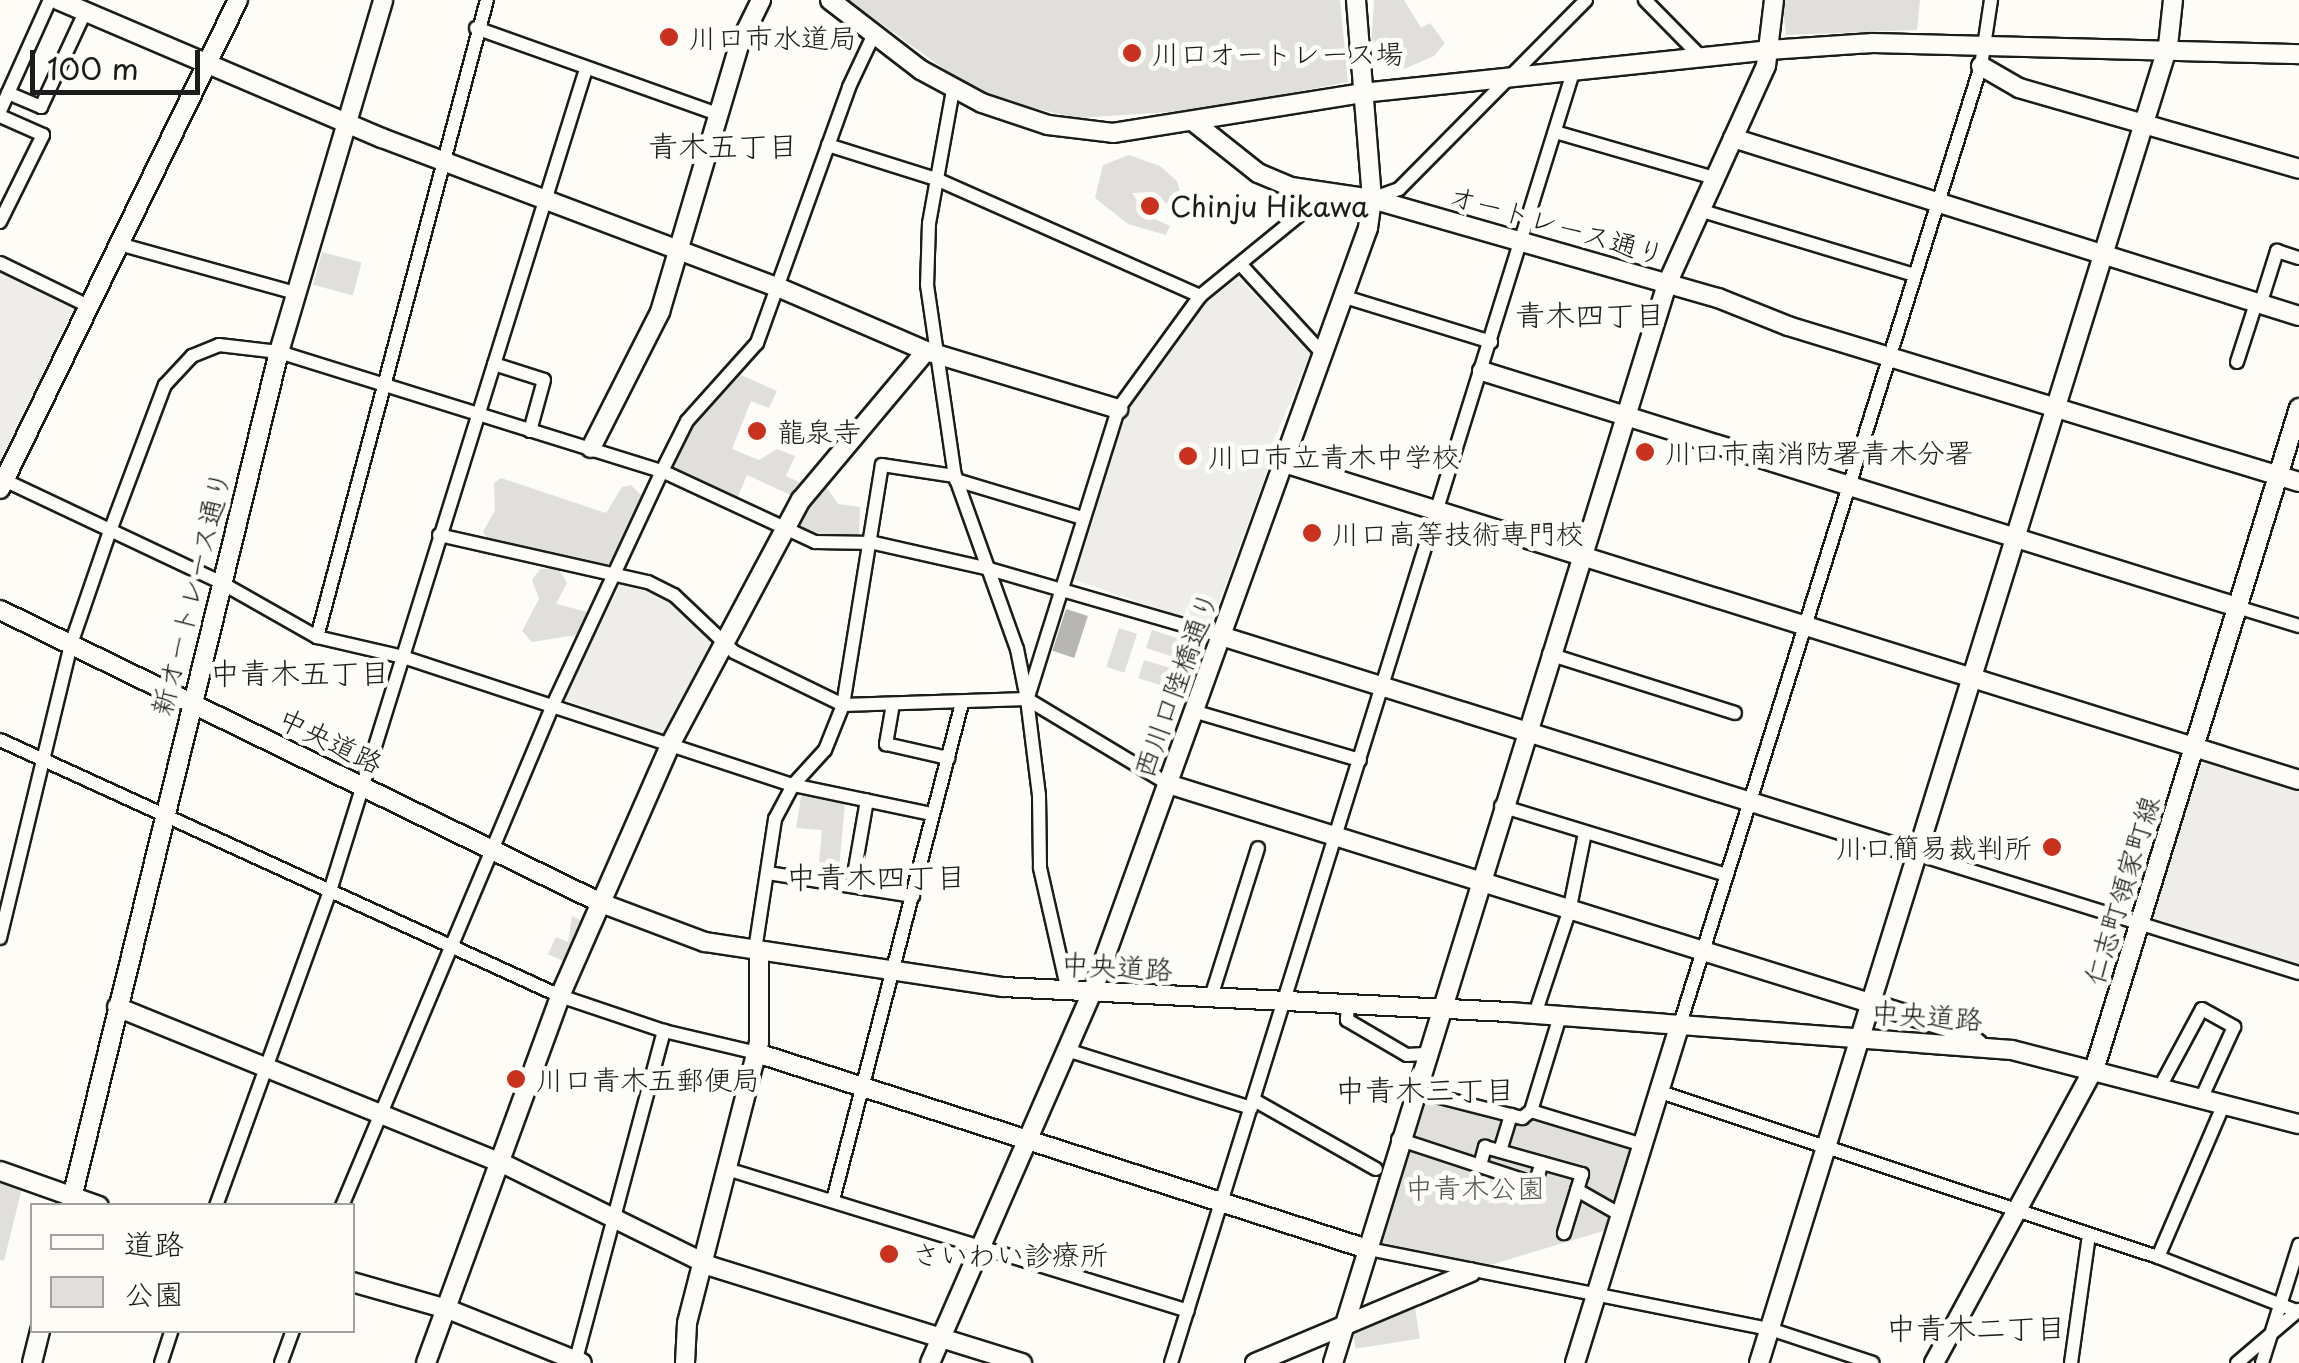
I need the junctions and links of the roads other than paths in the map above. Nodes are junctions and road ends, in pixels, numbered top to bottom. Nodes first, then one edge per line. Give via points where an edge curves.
1 (54, 0) edge
2 (238, 0) edge
3 (383, 0) edge
4 (487, 0) edge
5 (761, 0) edge
6 (830, 0) edge
7 (1356, 0) edge
8 (1586, 0) edge
9 (1645, 0) edge
10 (1774, 0) edge
11 (1991, 0) edge
12 (2173, 0) edge
13 (86, 12) junction
14 (476, 28) junction
15 (874, 34) junction
16 (1986, 46) junction
17 (2168, 46) junction
18 (1769, 50) junction
19 (2299, 54) edge
20 (1699, 55) junction
21 (207, 64) junction
22 (1981, 66) junction
23 (586, 68) junction
24 (1574, 69) junction
25 (1507, 78) junction
26 (953, 90) junction
27 (1362, 92) junction
28 (8, 93) junction
29 (0, 114) edge
30 (718, 114) junction
31 (2145, 120) junction
32 (345, 122) junction
33 (1195, 124) junction
34 (1555, 132) junction
35 (1732, 138) junction
36 (828, 145) junction
37 (441, 160) junction
38 (2299, 169) edge
39 (1714, 178) junction
40 (936, 179) junction
41 (1324, 194) junction
42 (1372, 198) junction
43 (545, 200) junction
44 (1937, 201) junction
45 (1699, 210) junction
46 (0, 222) edge
47 (1522, 243) junction
48 (119, 244) junction
49 (679, 250) junction
50 (2103, 255) junction
51 (2299, 258) edge
52 (0, 263) edge
53 (1243, 266) junction
54 (1914, 275) junction
55 (1667, 284) junction
56 (780, 288) junction
57 (296, 293) junction
58 (1200, 296) junction
59 (1345, 297) junction
60 (2258, 304) junction
61 (88, 306) junction
62 (2299, 316) edge
63 (1491, 342) junction
64 (279, 352) junction
65 (931, 352) junction
66 (1324, 355) junction
67 (1889, 356) junction
68 (2237, 362) dead end
69 (494, 364) junction
70 (1482, 372) junction
71 (383, 385) junction
72 (2056, 408) junction
73 (2299, 408) edge
74 (1118, 409) junction
75 (478, 416) junction
76 (1626, 416) junction
77 (530, 431) junction
78 (592, 448) junction
79 (1284, 463) junction
80 (662, 471) junction
81 (2278, 475) junction
82 (955, 478) junction
83 (1, 482) edge
84 (2299, 482) edge
85 (1850, 484) junction
86 (1438, 511) junction
87 (1083, 518) junction
88 (784, 530) junction
89 (110, 531) junction
90 (440, 535) junction
91 (2015, 536) junction
92 (874, 544) junction
93 (1580, 557) junction
94 (989, 569) junction
95 (614, 574) junction
96 (220, 582) junction
97 (1062, 588) junction
98 (2237, 607) junction
99 (0, 610) edge
100 (2299, 626) edge
101 (1806, 627) junction
102 (1221, 636) junction
103 (317, 637) junction
104 (723, 642) junction
105 (71, 644) junction
106 (1548, 654) junction
107 (403, 657) junction
108 (1971, 678) junction
109 (1384, 688) junction
110 (1027, 699) junction
111 (190, 702) junction
112 (962, 703) junction
113 (553, 704) junction
114 (893, 704) junction
115 (843, 705) junction
116 (1193, 711) junction
117 (1735, 713) dead end
118 (1524, 730) junction
119 (0, 740) edge
120 (671, 743) junction
121 (2194, 748) junction
122 (948, 758) junction
123 (44, 760) junction
124 (1360, 760) junction
125 (2299, 780) edge
126 (1168, 784) junction
127 (362, 785) junction
128 (793, 785) junction
129 (867, 800) junction
130 (1750, 801) junction
131 (1501, 806) junction
132 (163, 813) junction
133 (932, 814) junction
134 (1585, 832) junction
135 (1335, 837) junction
136 (1258, 848) dead end
137 (493, 850) junction
138 (1917, 854) junction
139 (768, 873) junction
140 (1727, 875) junction
141 (1477, 882) junction
142 (852, 886) junction
143 (330, 890) junction
144 (913, 896) junction
145 (602, 903) junction
146 (1569, 912) junction
147 (2140, 924) junction
148 (0, 938) edge
149 (452, 947) junction
150 (757, 951) junction
151 (1702, 953) junction
152 (894, 972) junction
153 (2299, 973) edge
154 (1068, 991) junction
155 (1092, 993) junction
156 (560, 996) junction
157 (1211, 997) junction
158 (1284, 1000) junction
159 (1870, 1003) junction
160 (1348, 1004) junction
161 (117, 1007) junction
162 (1438, 1008) junction
163 (1535, 1014) junction
164 (1560, 1016) junction
165 (1680, 1024) junction
166 (664, 1031) junction
167 (1860, 1038) junction
168 (1984, 1047) junction
169 (1067, 1050) junction
170 (757, 1052) junction
171 (1424, 1054) junction
172 (266, 1066) junction
173 (2095, 1067) junction
174 (2161, 1085) junction
175 (860, 1090) junction
176 (1412, 1090) junction
177 (1660, 1092) junction
178 (2202, 1097) junction
179 (1253, 1104) junction
180 (2224, 1104) junction
181 (1531, 1112) junction
182 (382, 1113) junction
183 (1511, 1115) junction
184 (2299, 1124) edge
185 (1397, 1138) junction
186 (1026, 1143) junction
187 (1643, 1146) junction
188 (1824, 1150) junction
189 (1500, 1151) junction
190 (1481, 1162) junction
191 (1542, 1162) junction
192 (502, 1163) junction
193 (728, 1169) junction
194 (1376, 1169) dead end
195 (0, 1172) edge
196 (1577, 1190) junction
197 (833, 1200) junction
198 (71, 1201) edge
199 (217, 1203) edge
200 (343, 1203) edge
201 (1222, 1204) junction
202 (2016, 1211) junction
203 (1622, 1215) junction
204 (614, 1219) junction
205 (1564, 1234) dead end
206 (2090, 1234) junction
207 (981, 1246) junction
208 (2299, 1246) edge
209 (1364, 1248) junction
210 (2158, 1257) junction
211 (704, 1262) junction
212 (1470, 1272) junction
213 (355, 1283) edge
214 (1597, 1295) junction
215 (2280, 1302) junction
216 (450, 1310) junction
217 (2298, 1311) edge
218 (1188, 1312) junction
219 (1340, 1326) junction
220 (1770, 1330) junction
221 (2272, 1330) junction
222 (39, 1333) edge
223 (171, 1333) edge
224 (292, 1333) edge
225 (940, 1338) junction
226 (578, 1362) edge
227 (32, 1363) edge
228 (161, 1363) edge
229 (281, 1363) edge
230 (426, 1363) edge
231 (685, 1363) edge
232 (930, 1363) edge
233 (1022, 1363) edge
234 (1172, 1363) edge
235 (1255, 1363) edge
236 (1332, 1363) edge
237 (1576, 1363) edge
238 (1759, 1363) edge
239 (1873, 1363) edge
240 (1934, 1363) edge
241 (2071, 1363) edge
242 (2237, 1363) edge
243 (2262, 1363) edge

1 - 13 street
1 - 28 street
2 - 21 street
3 - 32 street, 新オートレース通り
4 - 14 street
5 - 30 street
6 - 15 street
7 - 27 street, 西川口陸橋通り
8 - 25 street
9 - 20 street
10 - 18 street
11 - 16 street
12 - 17 street
13 - 21 street
13 - 28 street via 40,107
14 - 23 street
14 - 37 street
15 - 26 street
15 - 36 street
16 - 17 street
16 - 18 street
16 - 22 street
17 - 19 street
17 - 31 street
18 - 20 street
18 - 35 street
20 - 24 street
21 - 32 street
21 - 48 street
22 - 31 street via 2018,88
22 - 44 street
23 - 30 street
23 - 43 street
24 - 25 street
24 - 34 street
25 - 27 street
25 - 42 street via 1399,189
26 - 33 street via 1069,130
26 - 40 street
27 - 33 street
27 - 42 street, 西川口陸橋通り
28 - 29 street
29 - 46 street via 42,136
30 - 49 street
31 - 38 street
31 - 50 street
32 - 37 street
32 - 57 street, 新オートレース通り
33 - 41 street, オートレース通り via 1258,174
34 - 39 street
34 - 47 street
35 - 39 street
35 - 44 street
36 - 40 street
36 - 56 street
37 - 43 street
37 - 71 street
39 - 45 street
40 - 58 street
40 - 65 street via 927,285
41 - 42 street, オートレース通り
41 - 53 street
42 - 47 street, オートレース通り
42 - 59 street, 西川口陸橋通り
43 - 49 street
43 - 69 street
44 - 50 street
44 - 54 street
45 - 54 street
45 - 55 street
47 - 55 street, オートレース通り
47 - 63 street
48 - 57 street
48 - 61 street
49 - 56 street
49 - 78 street via 660,312
50 - 60 street
50 - 72 street
51 - 60 street via 2277,251
52 - 61 street
53 - 58 street
53 - 66 street
54 - 67 street
55 - 67 street, オートレース通り
55 - 76 street
56 - 65 street
56 - 80 street via 757,343 687,421
57 - 64 street, 新オートレース通り
58 - 74 street
59 - 63 street
59 - 66 street, 西川口陸橋通り
60 - 62 street
60 - 68 street
61 - 83 street
63 - 70 street
64 - 71 street
64 - 89 street via 219,345 180,365 165,385
64 - 96 street, 新オートレース通り
65 - 74 street
65 - 82 street
65 - 88 street via 820,474
66 - 79 street, 西川口陸橋通り
67 - 72 street, オートレース通り
67 - 85 street
69 - 75 street
69 - 77 street via 544,380
70 - 76 street
70 - 86 street
71 - 75 street
71 - 103 street
72 - 81 street, オートレース通り
72 - 91 street
73 - 81 street, 仁志町領家町線
74 - 87 street
75 - 77 street
75 - 90 street
76 - 85 street
76 - 93 street
77 - 78 street
78 - 80 street
79 - 86 street
79 - 102 street, 西川口陸橋通り
80 - 88 street
80 - 95 street
81 - 84 street, オートレース通り
81 - 98 street, 仁志町領家町線
82 - 87 street
82 - 92 street via 882,465
82 - 94 street
83 - 89 street
85 - 91 street
85 - 101 street
86 - 93 street
86 - 109 street
87 - 97 street
88 - 92 street via 815,542
88 - 104 street
89 - 96 street
89 - 105 street
90 - 95 street
90 - 107 street
91 - 98 street
91 - 108 street
92 - 94 street
92 - 115 street
93 - 101 street
93 - 106 street
94 - 97 street
94 - 110 street
95 - 104 street via 674,595
95 - 113 street
96 - 103 street
96 - 111 street, 新オートレース通り
97 - 102 street
97 - 110 street
98 - 100 street
98 - 121 street, 仁志町領家町線
99 - 105 street, 中央道路
101 - 108 street
101 - 130 street
102 - 109 street
102 - 116 street, 西川口陸橋通り
103 - 107 street
104 - 115 street
104 - 120 street
105 - 111 street, 中央道路
105 - 123 street
106 - 117 street
106 - 118 street
107 - 113 street
107 - 127 street
108 - 121 street
108 - 138 street
109 - 118 street
109 - 124 street
110 - 112 street
110 - 126 street
110 - 154 street via 1040,868
111 - 127 street, 中央道路
111 - 132 street, 新オートレース通り
112 - 114 street
112 - 122 street
113 - 120 street
113 - 137 street
114 - 115 street
114 - 122 street via 886,744
115 - 128 street via 826,750
116 - 124 street
116 - 126 street, 西川口陸橋通り
118 - 130 street
118 - 131 street
119 - 123 street
120 - 128 street
120 - 145 street
121 - 125 street
121 - 147 street, 仁志町領家町線
122 - 133 street
123 - 132 street
123 - 148 street
124 - 135 street
126 - 135 street
126 - 155 street, 西川口陸橋通り
127 - 137 street, 中央道路
127 - 143 street
128 - 129 street
128 - 139 street via 775,819
129 - 133 street
129 - 142 street
130 - 138 street
130 - 140 street
131 - 134 street
131 - 141 street
132 - 143 street
132 - 161 street, 新オートレース通り
133 - 144 street
134 - 140 street
134 - 146 street
135 - 141 street
135 - 158 street
136 - 157 street
137 - 145 street, 中央道路
137 - 149 street
138 - 147 street
138 - 159 street
139 - 142 street
139 - 150 street
140 - 151 street
141 - 146 street
141 - 162 street
142 - 144 street
143 - 149 street
143 - 172 street
144 - 152 street
145 - 150 street, 中央道路 via 677,934
145 - 156 street
146 - 151 street
146 - 163 street
147 - 153 street
147 - 173 street, 仁志町領家町線
149 - 156 street
149 - 182 street
150 - 152 street, 中央道路
150 - 170 street
151 - 159 street
151 - 165 street
152 - 154 street, 中央道路
152 - 175 street
154 - 155 street, 中央道路
155 - 157 street, 中央道路
155 - 169 street, 西川口陸橋通り
156 - 166 street
156 - 192 street
157 - 158 street, 中央道路
158 - 160 street, 中央道路
158 - 179 street
159 - 167 street
159 - 168 street
160 - 162 street, 中央道路
160 - 171 street via 1346,1020 1407,1055
161 - 172 street
161 - 198 street, 新オートレース通り
162 - 163 street, 中央道路
162 - 171 street
163 - 164 street, 中央道路
164 - 165 street, 中央道路
164 - 181 street
165 - 167 street, 中央道路
165 - 177 street
166 - 170 street
166 - 204 street
167 - 168 street, 中央道路
167 - 188 street
168 - 173 street, 中央道路
169 - 179 street
169 - 186 street, 西川口陸橋通り
170 - 175 street
170 - 193 street
171 - 176 street
172 - 182 street
172 - 199 street
173 - 174 street, 中央道路
173 - 202 street, 仁志町領家町線
174 - 178 street, 中央道路
174 - 178 street via 2202,1009 2234,1027
175 - 186 street
175 - 197 street
176 - 183 street
176 - 185 street
177 - 187 street
177 - 188 street
178 - 180 street, 中央道路
179 - 194 street
179 - 201 street
180 - 184 street, 中央道路
180 - 210 street
181 - 183 street
181 - 187 street
182 - 192 street
182 - 200 street
183 - 189 street
185 - 190 street
185 - 209 street
186 - 201 street
186 - 207 street, 西川口陸橋通り
187 - 203 street
188 - 202 street
188 - 220 street
189 - 190 street via 1486,1147
189 - 191 street
190 - 191 street via 1480,1168 1535,1184
191 - 196 street via 1582,1174
192 - 204 street
192 - 216 street
193 - 197 street
193 - 211 street
195 - 198 street
196 - 203 street
196 - 205 street
197 - 207 street
201 - 209 street
201 - 218 street
202 - 206 street
202 - 240 street, 仁志町領家町線
203 - 214 street
204 - 211 street
204 - 226 street
206 - 210 street
206 - 241 street
207 - 218 street
207 - 225 street, 西川口陸橋通り
208 - 215 street
209 - 212 street
209 - 219 street
210 - 215 street
211 - 225 street
211 - 231 street via 687,1323
212 - 214 street
212 - 219 street
213 - 216 street
214 - 220 street
214 - 237 street
215 - 217 street
215 - 221 street
216 - 226 street
216 - 230 street
217 - 221 street
218 - 234 street
219 - 235 street
219 - 236 street
220 - 238 street
220 - 239 street
221 - 242 street
221 - 243 street
222 - 227 street
223 - 228 street
224 - 229 street
225 - 232 street, 西川口陸橋通り
225 - 233 street

